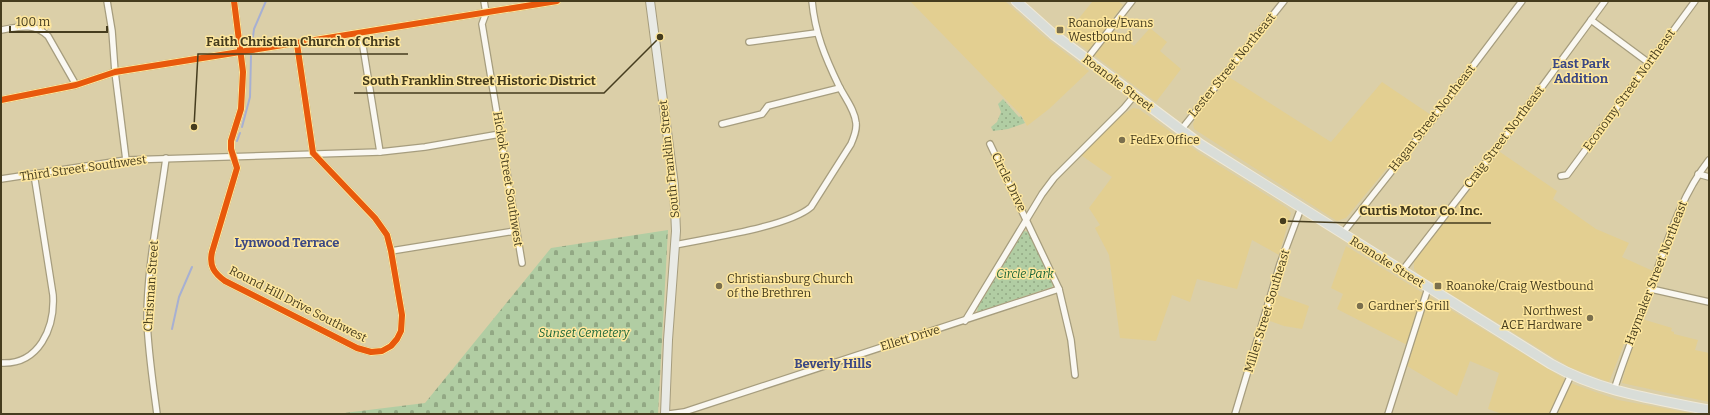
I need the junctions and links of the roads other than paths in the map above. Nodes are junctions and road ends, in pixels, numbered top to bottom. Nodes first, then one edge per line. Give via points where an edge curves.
1 (107, 1) edge
2 (234, 1) edge
3 (484, 1) edge
4 (557, 1) edge
5 (650, 1) edge
6 (812, 1) edge
7 (1016, 1) edge
8 (1132, 1) edge
9 (1284, 1) edge
10 (1522, 1) edge
11 (1605, 1) edge
12 (1695, 1) edge
13 (486, 13) junction
14 (1591, 20) junction
15 (1, 30) edge
16 (816, 32) junction
17 (361, 34) junction
18 (749, 42) dead end
19 (297, 44) junction
20 (241, 51) junction
21 (1086, 60) junction
22 (1649, 63) junction
23 (115, 72) junction
24 (76, 85) junction
25 (840, 88) junction
26 (1134, 96) junction
27 (1, 100) edge
28 (722, 124) dead end
29 (1180, 130) junction
30 (500, 134) junction
31 (990, 144) dead end
32 (380, 152) junction
33 (313, 153) junction
34 (233, 155) junction
35 (166, 158) junction
36 (126, 160) junction
37 (1709, 160) edge
38 (34, 174) junction
39 (1698, 174) junction
40 (1561, 176) dead end
41 (1709, 177) edge
42 (1, 180) edge
43 (1301, 208) junction
44 (1027, 220) junction
45 (515, 231) junction
46 (1342, 234) junction
47 (676, 245) junction
48 (391, 251) junction
49 (522, 263) dead end
50 (1402, 271) junction
51 (1428, 288) junction
52 (1651, 288) junction
53 (1059, 289) junction
54 (1709, 302) edge
55 (964, 321) junction
56 (1, 363) edge
57 (1075, 375) dead end
58 (1571, 375) junction
59 (1614, 390) junction
60 (1709, 410) edge
61 (157, 414) edge
62 (665, 414) edge
63 (669, 414) edge
64 (1235, 414) edge
65 (1388, 414) edge
66 (1553, 414) edge

1 - 23 street
2 - 20 street
3 - 13 street, Hickok Street Southwest
4 - 13 street
5 - 47 main road, South Franklin Street via 674,185
6 - 16 street
7 - 21 main road, Roanoke Street
8 - 21 street
9 - 29 street, Lester Street Northeast
10 - 46 street, Hagan Street Northeast
11 - 14 street, Craig Street Northeast
12 - 22 street, Economy Street Northeast
13 - 17 street
13 - 30 street, Hickok Street Southwest via 482,24
14 - 22 street
14 - 50 street, Craig Street Northeast
15 - 24 street via 28,26 43,31
16 - 18 street
16 - 25 street
17 - 19 street
17 - 32 street
19 - 20 street
19 - 33 street
20 - 23 street
20 - 34 street via 243,91 241,109 231,141
21 - 26 main road, Roanoke Street
22 - 40 street, Economy Street Northeast via 1567,175
23 - 24 street
23 - 36 street
24 - 27 street
25 - 28 street via 768,106 762,114
25 - 47 street via 856,123 855,134 811,207 786,220
26 - 29 main road, Roanoke Street
26 - 44 street via 1054,178
29 - 43 main road, Roanoke Street
30 - 32 street, Third Street Southwest
30 - 45 street, Hickok Street Southwest
31 - 44 street, Circle Drive
32 - 33 street, Third Street Southwest
33 - 34 street, Third Street Southwest
33 - 48 street, Round Hill Drive Southwest via 375,218 386,235
34 - 35 street, Third Street Southwest
34 - 48 street, Round Hill Drive Southwest via 236,168 210,261 217,275 225,281 357,348 371,352 382,351 397,339 403,324
35 - 36 street, Third Street Southwest
35 - 61 street, Chrisman Street via 150,268 147,318
36 - 38 street, Third Street Southwest
37 - 39 street, Haymaker Street Northeast
38 - 42 street, Third Street Southwest
38 - 56 street via 54,308 51,325 45,338 24,359
39 - 41 street
39 - 52 street, Haymaker Street Northeast via 1677,215
43 - 46 main road, Roanoke Street
43 - 64 street, Miller Street Southeast via 1280,264
44 - 53 street, Circle Drive
44 - 55 street
45 - 48 street
45 - 49 street, Hickok Street Southwest
46 - 50 main road, Roanoke Street
47 - 62 main road, South Franklin Street
50 - 51 main road, Roanoke Street
51 - 58 main road, Roanoke Street
51 - 65 street
52 - 54 street
52 - 59 street, Haymaker Street Northeast
53 - 55 street, Ellett Drive
53 - 57 street, Circle Drive via 1071,340
55 - 63 street, Ellett Drive via 684,412
58 - 59 main road, Roanoke Street
58 - 66 street
59 - 60 main road, Roanoke Street

